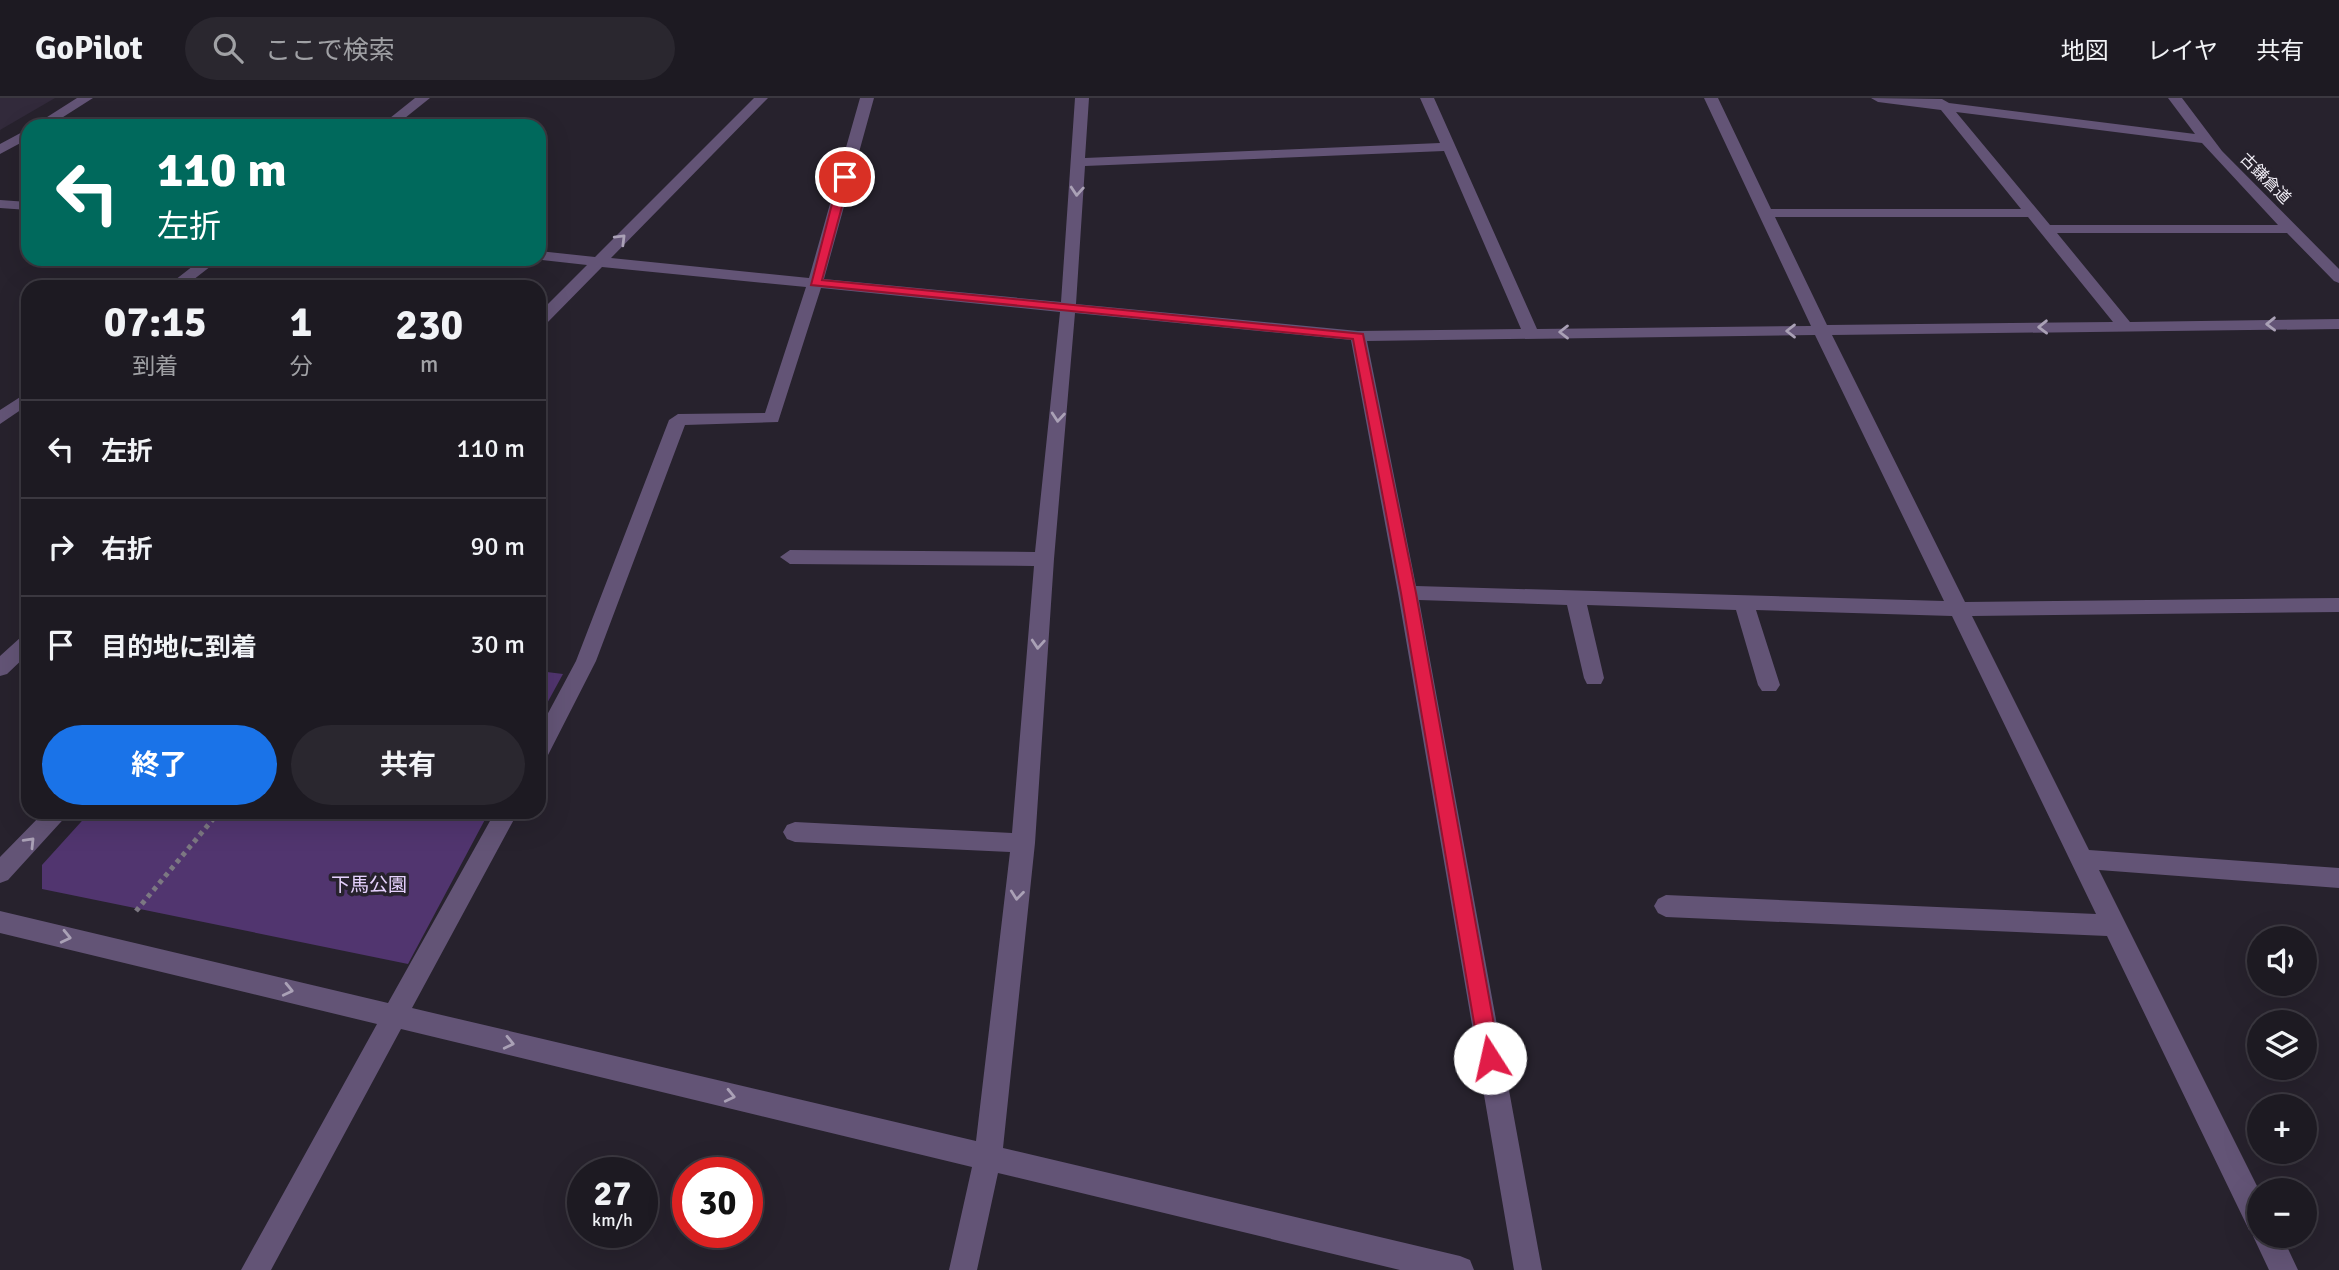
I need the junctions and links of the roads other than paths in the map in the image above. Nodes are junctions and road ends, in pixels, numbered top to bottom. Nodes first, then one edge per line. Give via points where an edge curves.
1 (86, 98) edge
2 (424, 98) edge
3 (761, 98) edge
4 (867, 98) edge
5 (1082, 98) edge
6 (1427, 98) edge
7 (1711, 98) edge
8 (1878, 98) edge
9 (2175, 98) edge
10 (1942, 102) edge
11 (52, 119) edge
12 (396, 119) edge
13 (21, 137) edge
14 (2204, 139) junction
15 (1446, 147) junction
16 (0, 150) edge
17 (1079, 162) junction
18 (0, 204) edge
19 (21, 206) edge
20 (1766, 213) junction
21 (2032, 213) junction
22 (2045, 229) junction
23 (2292, 229) junction
24 (546, 257) edge
25 (598, 262) junction
26 (202, 266) edge
27 (2339, 278) edge
28 (184, 280) edge
29 (815, 283) junction
30 (1068, 308) junction
31 (546, 315) edge
32 (2339, 324) edge
33 (2125, 326) junction
34 (1821, 330) junction
35 (1530, 332) junction
36 (1358, 336) junction
37 (21, 402) edge
38 (0, 418) edge
39 (790, 558) dead end
40 (1044, 559) junction
41 (1408, 593) junction
42 (1575, 598) junction
43 (1744, 603) junction
44 (2339, 606) edge
45 (1959, 609) junction
46 (21, 648) edge
47 (0, 668) edge
48 (1594, 678) dead end
49 (1769, 685) dead end
50 (546, 738) edge
51 (52, 819) edge
52 (503, 819) edge
53 (795, 832) dead end
54 (1023, 843) junction
55 (2082, 859) junction
56 (0, 873) edge
57 (2339, 878) edge
58 (1666, 906) dead end
59 (0, 922) edge
60 (2115, 926) junction
61 (397, 1016) junction
62 (988, 1157) junction
63 (2247, 1196) edge
64 (2273, 1248) edge
65 (255, 1270) edge
66 (963, 1270) edge
67 (1460, 1270) edge
68 (1528, 1270) edge
69 (2284, 1270) edge

1 - 11 street
2 - 12 street
25 -> 3 street
4 - 29 street
5 - 17 street
6 - 15 street
7 - 20 street
8 - 10 street
9 - 14 street, 古鎌倉道
10 - 14 street
10 - 21 street
13 - 16 street
14 - 23 street, 古鎌倉道
15 - 17 street
15 - 35 street
17 -> 30 street
18 - 19 street
20 - 21 street
20 - 34 street
21 - 22 street
22 - 23 street
22 - 33 street
23 - 27 street, 古鎌倉道
24 - 25 street
25 - 29 street
25 - 31 street
26 - 28 street
29 - 30 street
29 - 50 street via 772,418 678,420 586,661
30 - 36 street
30 -> 40 street
32 -> 33 street
33 -> 34 street
34 -> 35 street
34 - 45 street
35 - 36 street
36 - 41 street
37 - 38 street
39 - 40 street
40 -> 54 street
41 - 42 street
41 - 68 street
42 - 43 street
42 - 48 street
43 - 45 street
43 - 49 street
44 - 45 street
45 - 55 street
46 - 47 street
56 -> 51 street
52 - 61 street
53 - 54 street
54 -> 62 street
55 - 57 street
55 - 60 street
58 - 60 street
59 -> 61 street
60 - 63 street
61 -> 62 street
61 - 65 street
62 - 66 street
62 - 67 street
64 - 69 street

